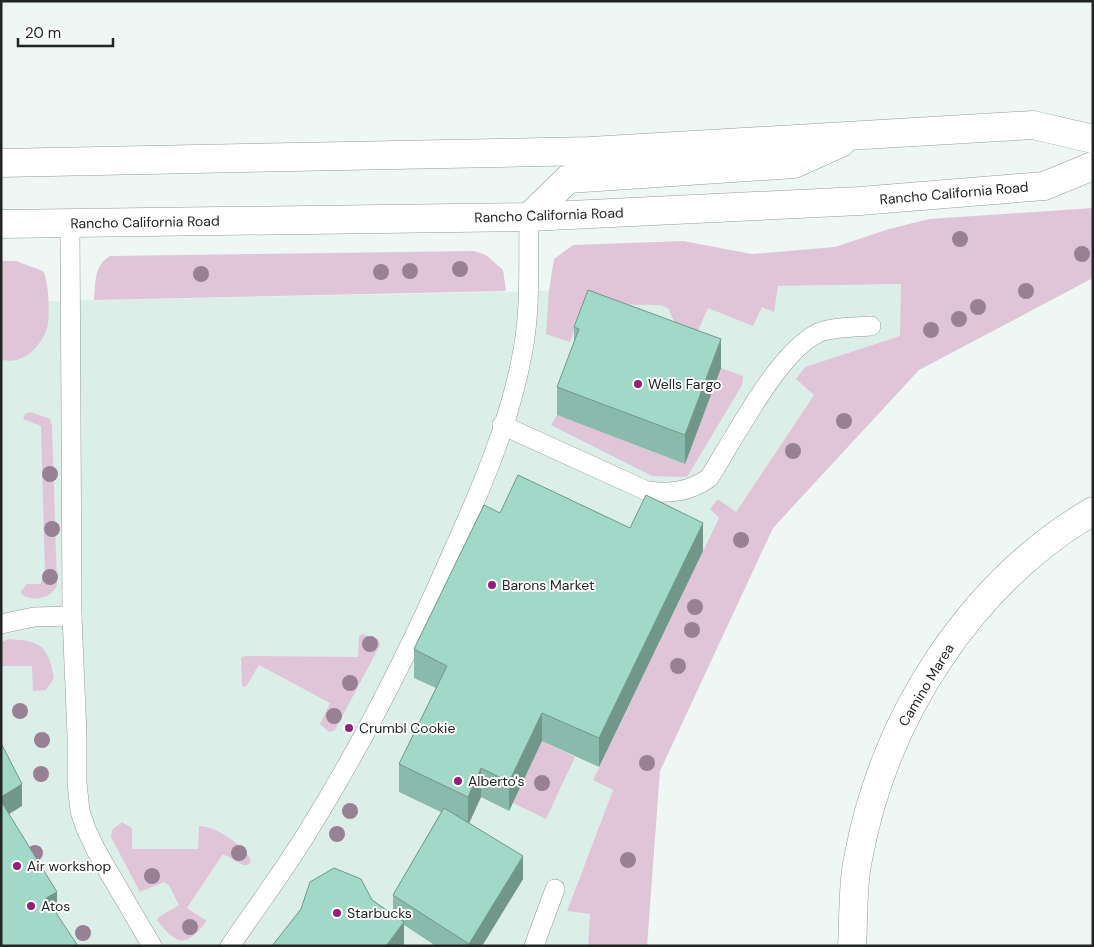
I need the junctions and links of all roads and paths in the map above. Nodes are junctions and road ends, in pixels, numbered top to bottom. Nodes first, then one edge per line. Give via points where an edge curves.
1 (856, 136) junction
2 (1093, 139) edge
3 (1, 163) edge
4 (1093, 166) edge
5 (529, 217) junction
6 (70, 222) junction
7 (1, 224) edge
8 (872, 326) dead end
9 (502, 425) junction
10 (1093, 511) edge
11 (72, 616) junction
12 (1, 624) edge
13 (555, 890) dead end
14 (152, 946) edge
15 (230, 946) edge
16 (534, 946) edge
17 (852, 946) edge

1 - 2 main road via 1033,125
1 - 3 main road via 590,151
1 - 5 main road via 794,164 568,179
4 - 5 main road, Rancho California Road via 1044,186 860,201
5 - 6 main road, Rancho California Road
5 - 9 lane via 523,352
6 - 7 main road, Rancho California Road
6 - 11 lane
8 - 9 lane via 820,332 805,340 782,362 709,478 683,491 647,491
9 - 15 lane via 453,552 368,728 308,832
10 - 17 main road, Camino Marea via 1058,531 997,585 945,650 907,711 877,781 857,860
11 - 12 lane via 34,617
11 - 14 lane via 76,782 80,810 97,852
13 - 16 lane

